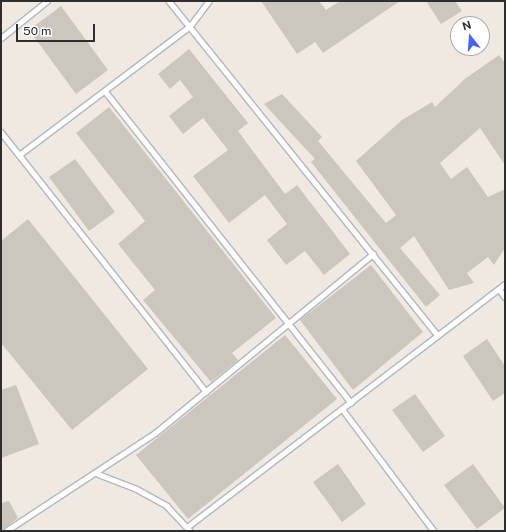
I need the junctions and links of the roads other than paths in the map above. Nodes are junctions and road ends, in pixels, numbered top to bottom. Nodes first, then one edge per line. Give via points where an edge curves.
1 (47, 1) edge
2 (169, 1) edge
3 (208, 1) edge
4 (190, 26) junction
5 (1, 38) edge
6 (105, 91) junction
7 (1, 132) edge
8 (19, 155) junction
9 (373, 254) junction
10 (505, 284) edge
11 (499, 289) junction
12 (505, 297) edge
13 (289, 320) junction
14 (438, 335) junction
15 (206, 392) junction
16 (351, 402) junction
17 (343, 410) junction
18 (98, 474) junction
19 (188, 529) edge
20 (6, 531) edge
21 (434, 531) edge

1 - 5 lane
2 - 4 lane
3 - 4 lane
4 - 6 lane
4 - 9 lane
6 - 8 lane
6 - 13 lane
7 - 8 lane
8 - 15 lane
9 - 13 lane
9 - 14 lane
10 - 11 lane
11 - 12 lane
11 - 14 lane
13 - 15 lane
13 - 16 lane
14 - 16 lane
15 - 18 lane
16 - 17 lane
17 - 19 lane
17 - 21 lane
18 - 19 lane via 135,488 167,506
18 - 20 lane

